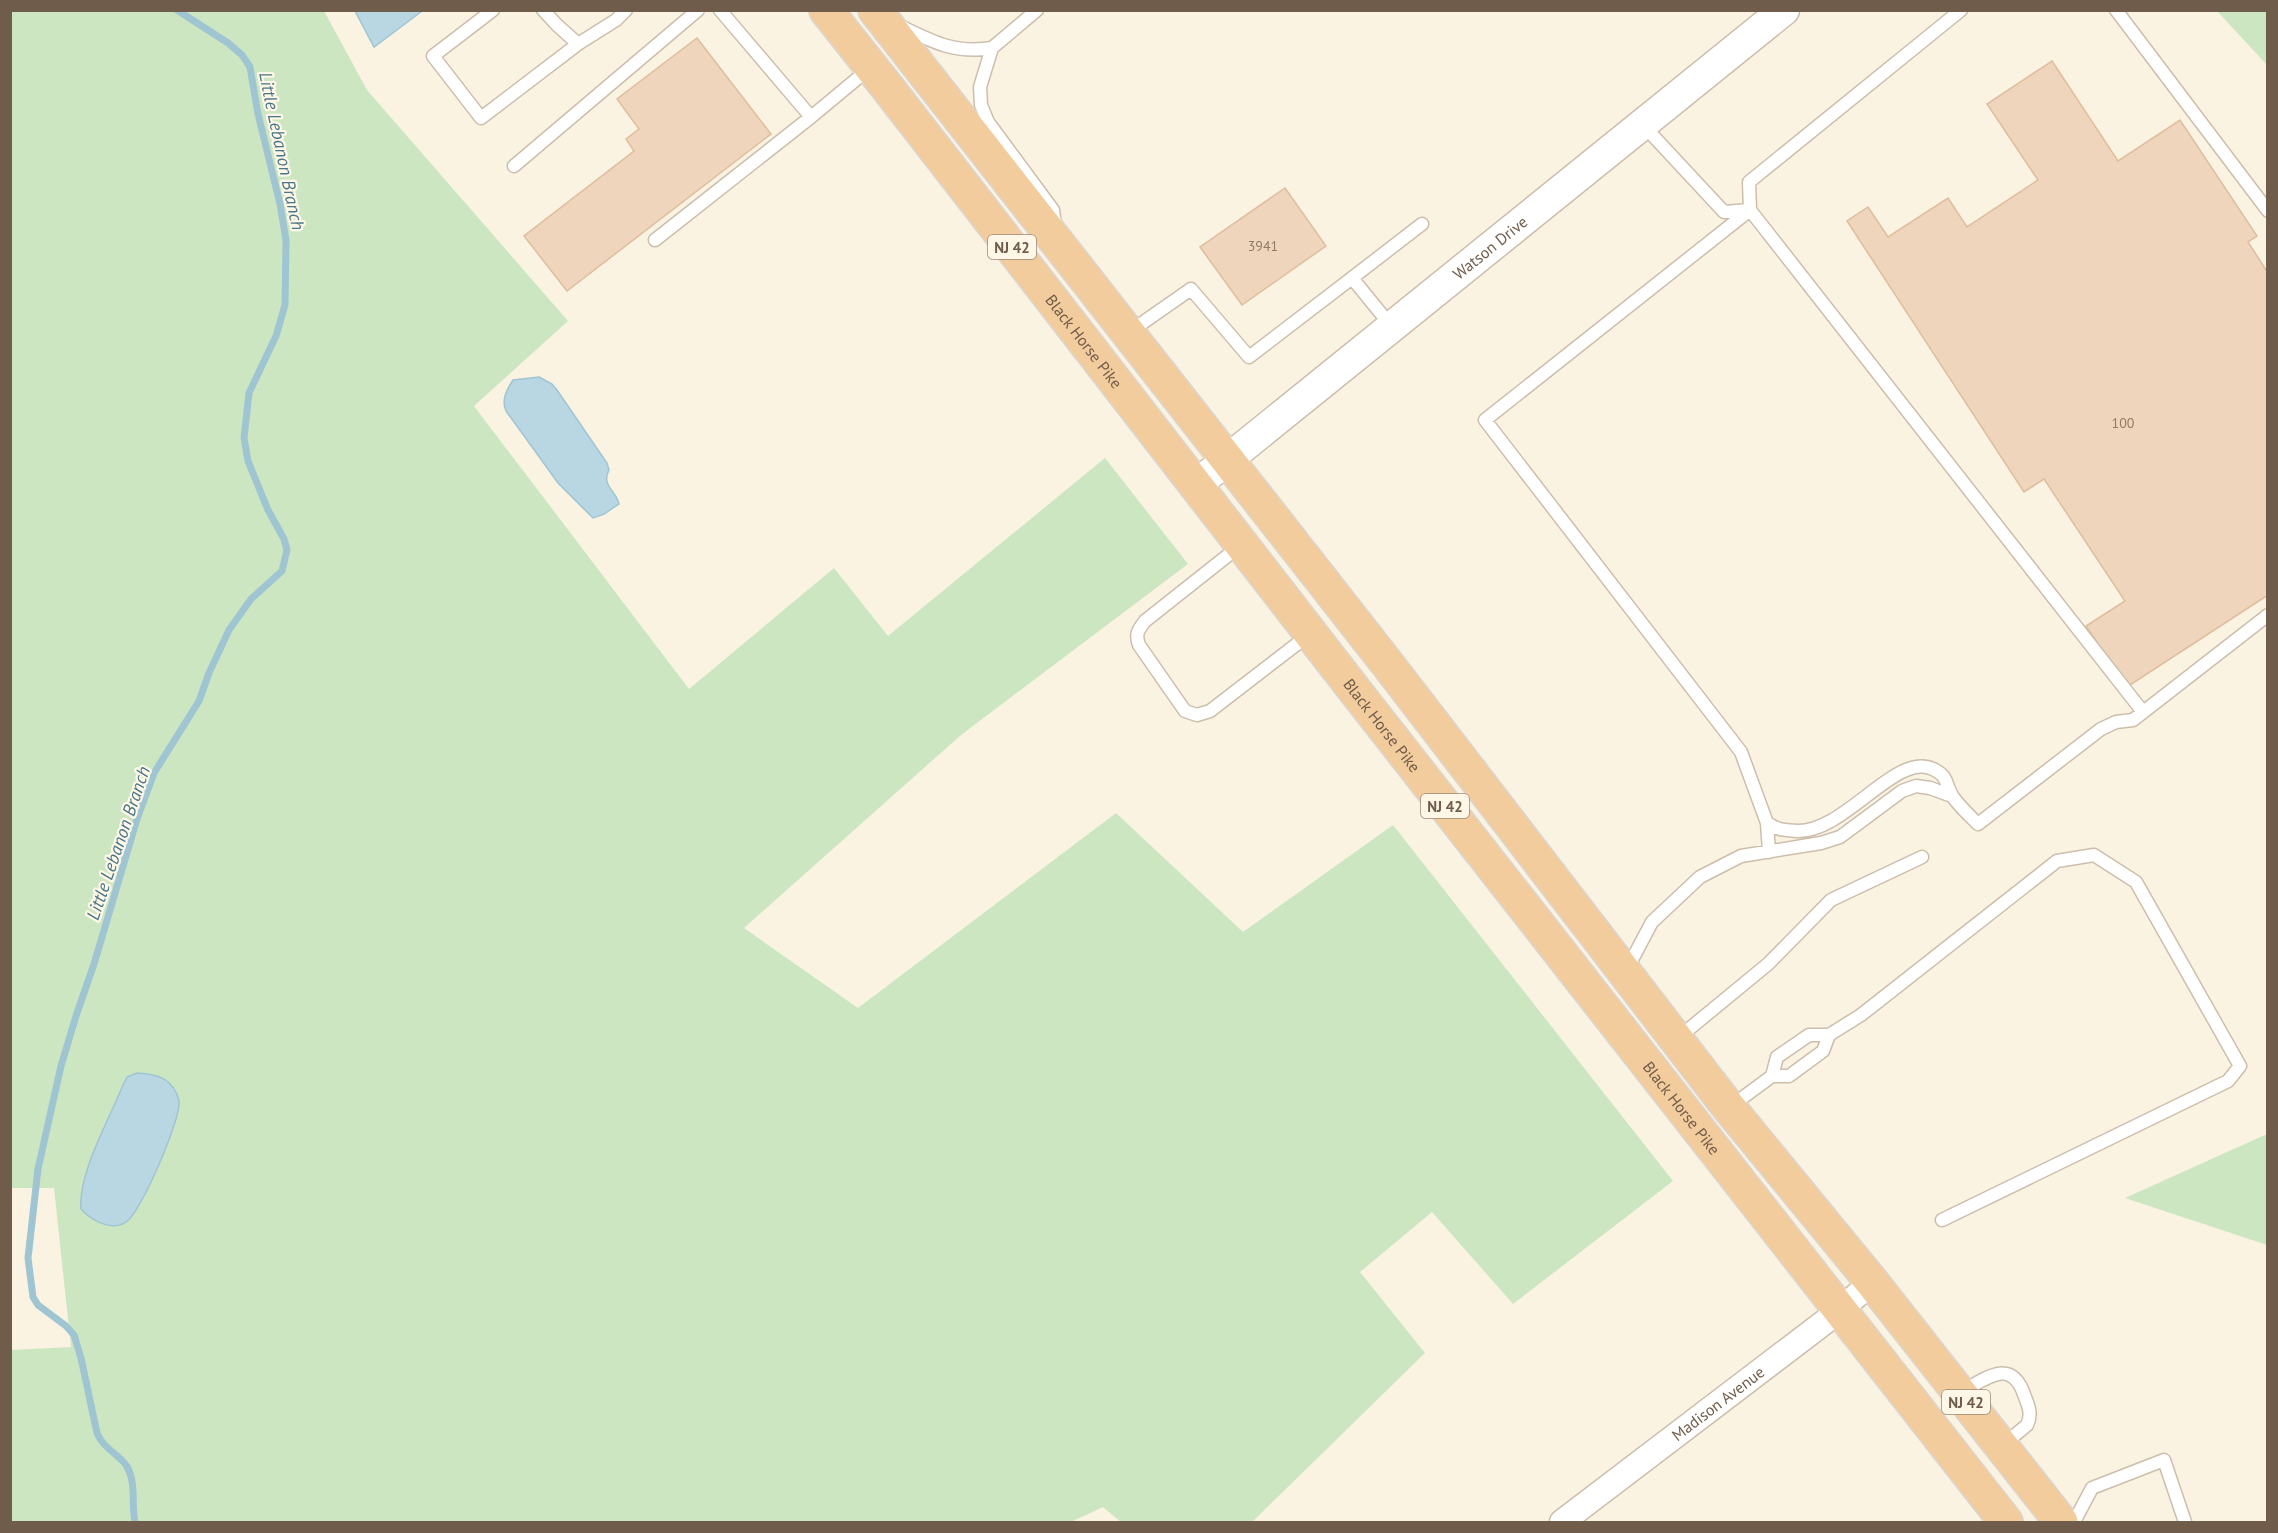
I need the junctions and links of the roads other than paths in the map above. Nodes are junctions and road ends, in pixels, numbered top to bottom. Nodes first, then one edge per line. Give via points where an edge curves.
1 (494, 10) edge
2 (543, 10) edge
3 (626, 10) edge
4 (698, 10) edge
5 (720, 10) edge
6 (826, 10) edge
7 (1037, 10) edge
8 (1784, 10) edge
9 (1961, 10) edge
10 (2116, 10) edge
11 (877, 13) edge
12 (578, 44) junction
13 (992, 48) junction
14 (871, 68) junction
15 (811, 117) junction
16 (1642, 123) junction
17 (514, 166) dead end
18 (1750, 210) junction
19 (2268, 211) edge
20 (1422, 224) dead end
21 (655, 240) dead end
22 (1057, 242) junction
23 (1352, 278) junction
24 (1392, 327) junction
25 (1128, 333) junction
26 (1228, 460) junction
27 (1197, 485) junction
28 (1242, 544) junction
29 (2268, 615) edge
30 (1311, 633) junction
31 (2143, 712) junction
32 (1952, 796) junction
33 (1767, 823) junction
34 (1768, 852) junction
35 (1922, 857) dead end
36 (1625, 972) junction
37 (1829, 1035) junction
38 (1677, 1039) junction
39 (1772, 1076) junction
40 (1728, 1105) junction
41 (1695, 1126) junction
42 (1942, 1220) dead end
43 (1872, 1282) junction
44 (1839, 1311) junction
45 (1959, 1393) junction
46 (2001, 1447) junction
47 (1562, 1522) edge
48 (2006, 1522) edge
49 (2061, 1522) edge
50 (2074, 1522) edge
51 (2185, 1522) edge

1 - 12 lane via 433,56 481,118
2 - 12 lane
3 - 12 lane
4 - 17 lane
5 - 15 lane
6 - 14 highway, Black Horse Pike / NJ 42
7 - 13 lane
8 - 16 street, Watson Drive
9 - 18 lane via 1749,182
10 - 19 lane
11 - 13 lane via 934,43 974,51
11 - 22 highway, NJ 42
13 - 22 lane via 980,87 981,105 988,122 1053,210
14 - 15 lane
14 - 27 highway, Black Horse Pike / NJ 42
15 - 21 lane
16 - 18 lane via 1724,212
16 - 24 street, Watson Drive
18 - 31 lane
18 - 33 lane via 1485,420 1741,752
20 - 23 lane
22 - 25 highway, NJ 42
23 - 24 lane
23 - 25 lane via 1249,357 1191,289
24 - 26 street, Watson Drive
25 - 26 highway, NJ 42
26 - 27 street, Watson Drive
26 - 36 highway, NJ 42
27 - 28 highway, Black Horse Pike / NJ 42
28 - 30 highway, Black Horse Pike / NJ 42
28 - 30 lane via 1138,630 1139,645 1185,711 1197,715 1210,711
29 - 31 lane
30 - 41 highway, Black Horse Pike / NJ 42
31 - 32 lane via 2133,720 2101,729 1978,824
32 - 33 lane via 1948,781 1934,769 1920,765 1897,773 1832,822 1804,831 1777,830
32 - 34 lane via 1916,786 1902,791 1840,837
33 - 34 lane
34 - 36 lane via 1741,856 1700,877 1652,922
35 - 38 lane via 1832,900 1768,964
36 - 38 highway, NJ 42
37 - 39 lane via 1823,1051 1789,1076
37 - 39 lane via 1809,1035 1777,1057
37 - 42 lane via 1861,1015 2057,861 2094,855 2136,882 2240,1066 2228,1081
38 - 40 highway, NJ 42
39 - 40 lane
40 - 41 street
40 - 43 highway, NJ 42
41 - 44 highway, Black Horse Pike / NJ 42
43 - 44 street, Madison Avenue
43 - 45 highway, NJ 42
44 - 47 street, Madison Avenue
44 - 48 highway, Black Horse Pike / NJ 42
45 - 46 highway, NJ 42
45 - 46 lane via 1996,1373 2016,1378 2030,1410 2030,1420
46 - 49 highway, NJ 42
50 - 51 lane via 2092,1488 2164,1460

